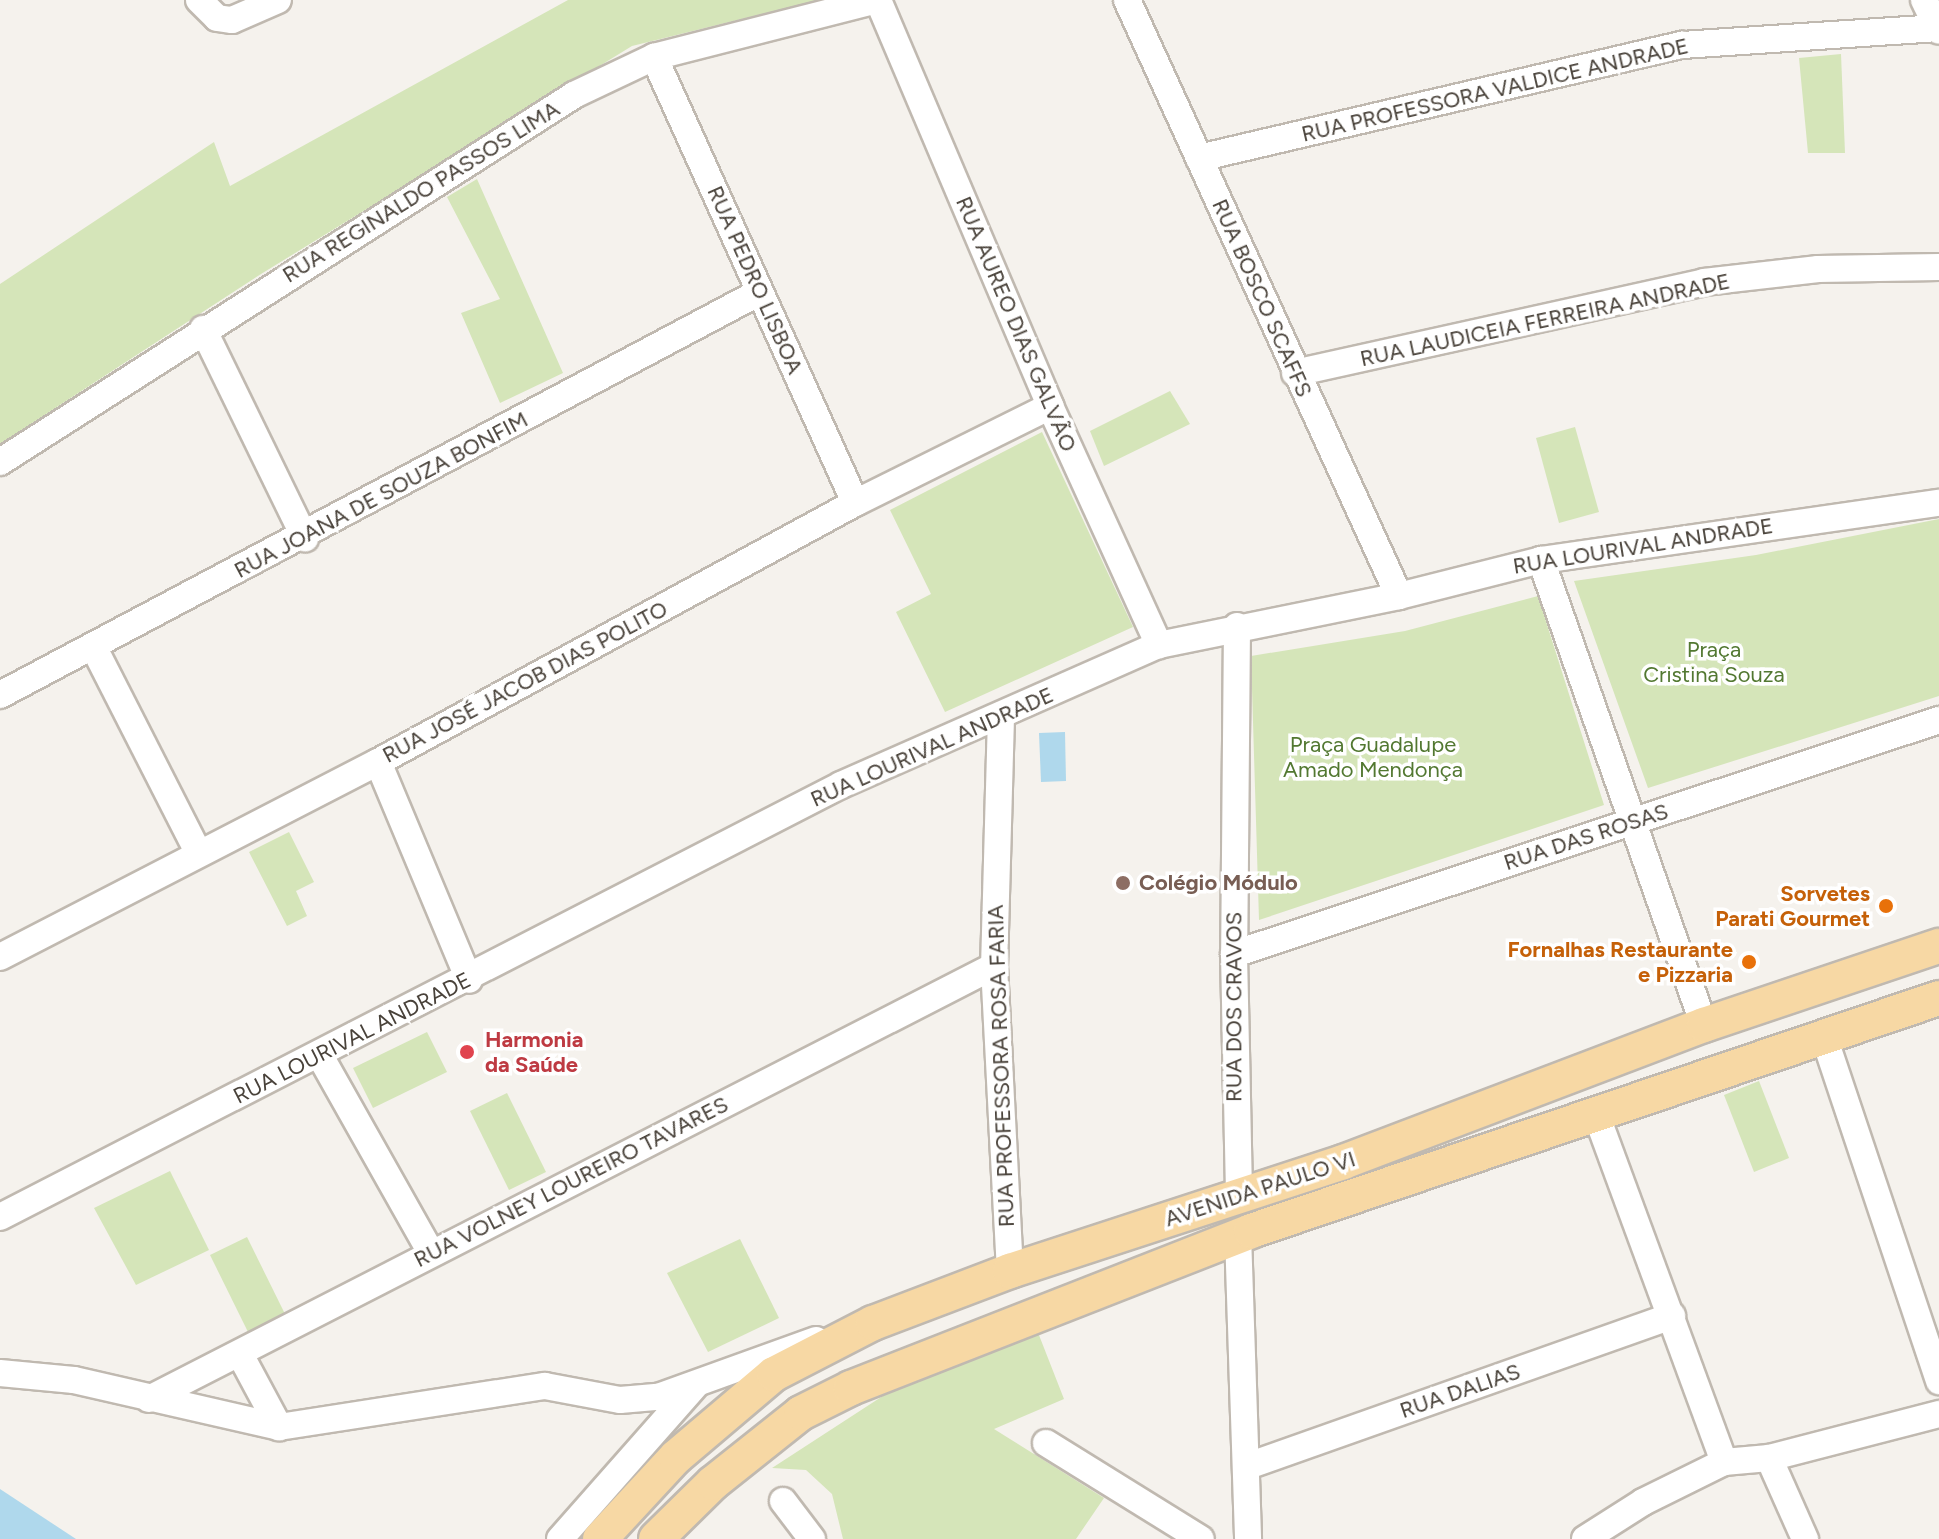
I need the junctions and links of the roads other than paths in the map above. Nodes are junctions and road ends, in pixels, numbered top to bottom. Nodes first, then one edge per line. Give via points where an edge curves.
1 (278, 0) edge
2 (878, 0) edge
3 (1127, 0) edge
4 (1924, 0) edge
5 (208, 9) edge
6 (1938, 30) edge
7 (654, 57) junction
8 (1199, 158) junction
9 (1939, 267) edge
10 (760, 292) junction
11 (203, 329) junction
12 (1295, 373) junction
13 (1050, 406) junction
14 (0, 462) edge
15 (855, 503) junction
16 (1939, 503) edge
17 (305, 538) junction
18 (1541, 560) junction
19 (1399, 596) junction
20 (1237, 626) junction
21 (1159, 645) junction
22 (93, 646) junction
23 (0, 695) edge
24 (1001, 717) junction
25 (1939, 720) edge
26 (378, 762) junction
27 (1634, 821) junction
28 (199, 854) junction
29 (1939, 946) edge
30 (1234, 954) junction
31 (0, 957) edge
32 (994, 966) junction
33 (469, 980) junction
34 (1939, 998) edge
35 (1704, 1025) junction
36 (1824, 1037) junction
37 (319, 1054) junction
38 (1596, 1114) junction
39 (1239, 1196) junction
40 (0, 1217) edge
41 (1238, 1235) junction
42 (431, 1253) junction
43 (1010, 1271) junction
44 (1672, 1316) junction
45 (873, 1323) junction
46 (241, 1356) junction
47 (0, 1373) edge
48 (1939, 1381) edge
49 (698, 1382) junction
50 (149, 1399) junction
51 (1939, 1414) edge
52 (279, 1427) junction
53 (1046, 1443) dead end
54 (1769, 1458) junction
55 (1724, 1462) junction
56 (1248, 1466) junction
57 (783, 1501) dead end
58 (658, 1537) edge
59 (560, 1539) edge
60 (600, 1539) edge
61 (812, 1539) edge
62 (1201, 1539) edge
63 (1248, 1539) edge
64 (1585, 1539) edge
65 (1805, 1539) edge

1 - 5 street via 232,20
2 - 7 street, RUA REGINALDO PASSOS LIMA
2 - 13 street, RUA AUREO DIAS GALVÃO
3 - 8 street, RUA BOSCO SCAFFS
4 - 6 street
6 - 8 street, RUA PROFESSORA VALDICE ANDRADE via 1750,37 1669,48
7 - 10 street, RUA PEDRO LISBOA
7 - 11 street, RUA REGINALDO PASSOS LIMA via 574,95
8 - 12 street, RUA BOSCO SCAFFS
9 - 12 street, RUA LAUDICEIA FERREIRA ANDRADE via 1818,269 1704,282
10 - 15 street, RUA PEDRO LISBOA
10 - 17 street, RUA JOANA DE SOUZA BONFIM
11 - 14 street, RUA REGINALDO PASSOS LIMA
11 - 17 street
12 - 19 street, RUA BOSCO SCAFFS
13 - 15 street, RUA JOSÉ JACOB DIAS POLITO
13 - 21 street, RUA AUREO DIAS GALVÃO
15 - 26 street, RUA JOSÉ JACOB DIAS POLITO
16 - 18 street, RUA LOURIVAL ANDRADE
17 - 22 street, RUA JOANA DE SOUZA BONFIM
18 - 19 street, RUA LOURIVAL ANDRADE
18 - 27 street
19 - 20 street, RUA LOURIVAL ANDRADE
20 - 21 street, RUA LOURIVAL ANDRADE
20 - 30 street, RUA DOS CRAVOS
21 - 24 street, RUA LOURIVAL ANDRADE
22 - 23 street, RUA JOANA DE SOUZA BONFIM
22 - 28 street
24 - 32 street, RUA PROFESSORA ROSA FARIA
24 - 33 street, RUA LOURIVAL ANDRADE via 841,785
25 - 27 street, RUA DAS ROSAS
26 - 28 street, RUA JOSÉ JACOB DIAS POLITO
26 - 33 street
27 - 30 street, RUA DAS ROSAS
27 - 35 street
28 - 31 street, RUA JOSÉ JACOB DIAS POLITO
29 - 35 main road, AVENIDA PAULO VI
30 - 39 street, RUA DOS CRAVOS
32 - 42 street, RUA VOLNEY LOUREIRO TAVARES
32 - 43 street, RUA PROFESSORA ROSA FARIA
33 - 37 street, RUA LOURIVAL ANDRADE
34 - 36 main road, AVENIDA PAULO VI
35 - 39 main road, AVENIDA PAULO VI
36 - 38 main road, AVENIDA PAULO VI
36 - 48 street
37 - 40 street, RUA LOURIVAL ANDRADE
37 - 42 street
38 - 41 main road, AVENIDA PAULO VI
38 - 44 street
39 - 43 main road, AVENIDA PAULO VI
41 - 56 street
41 - 58 main road, AVENIDA PAULO VI via 1023,1316 801,1413 713,1483
42 - 46 street, RUA VOLNEY LOUREIRO TAVARES
43 - 45 main road, AVENIDA PAULO VI
44 - 55 street
44 - 56 street, RUA DALIAS
45 - 49 street
45 - 60 main road, AVENIDA PAULO VI via 774,1374 676,1457
46 - 50 street, RUA VOLNEY LOUREIRO TAVARES
46 - 52 street
47 - 50 street via 74,1380
49 - 52 street via 641,1399 545,1386
49 - 59 street
50 - 52 street
51 - 54 street
53 - 62 street
54 - 55 street
54 - 65 street
55 - 64 street via 1643,1502
56 - 63 street
57 - 61 street

